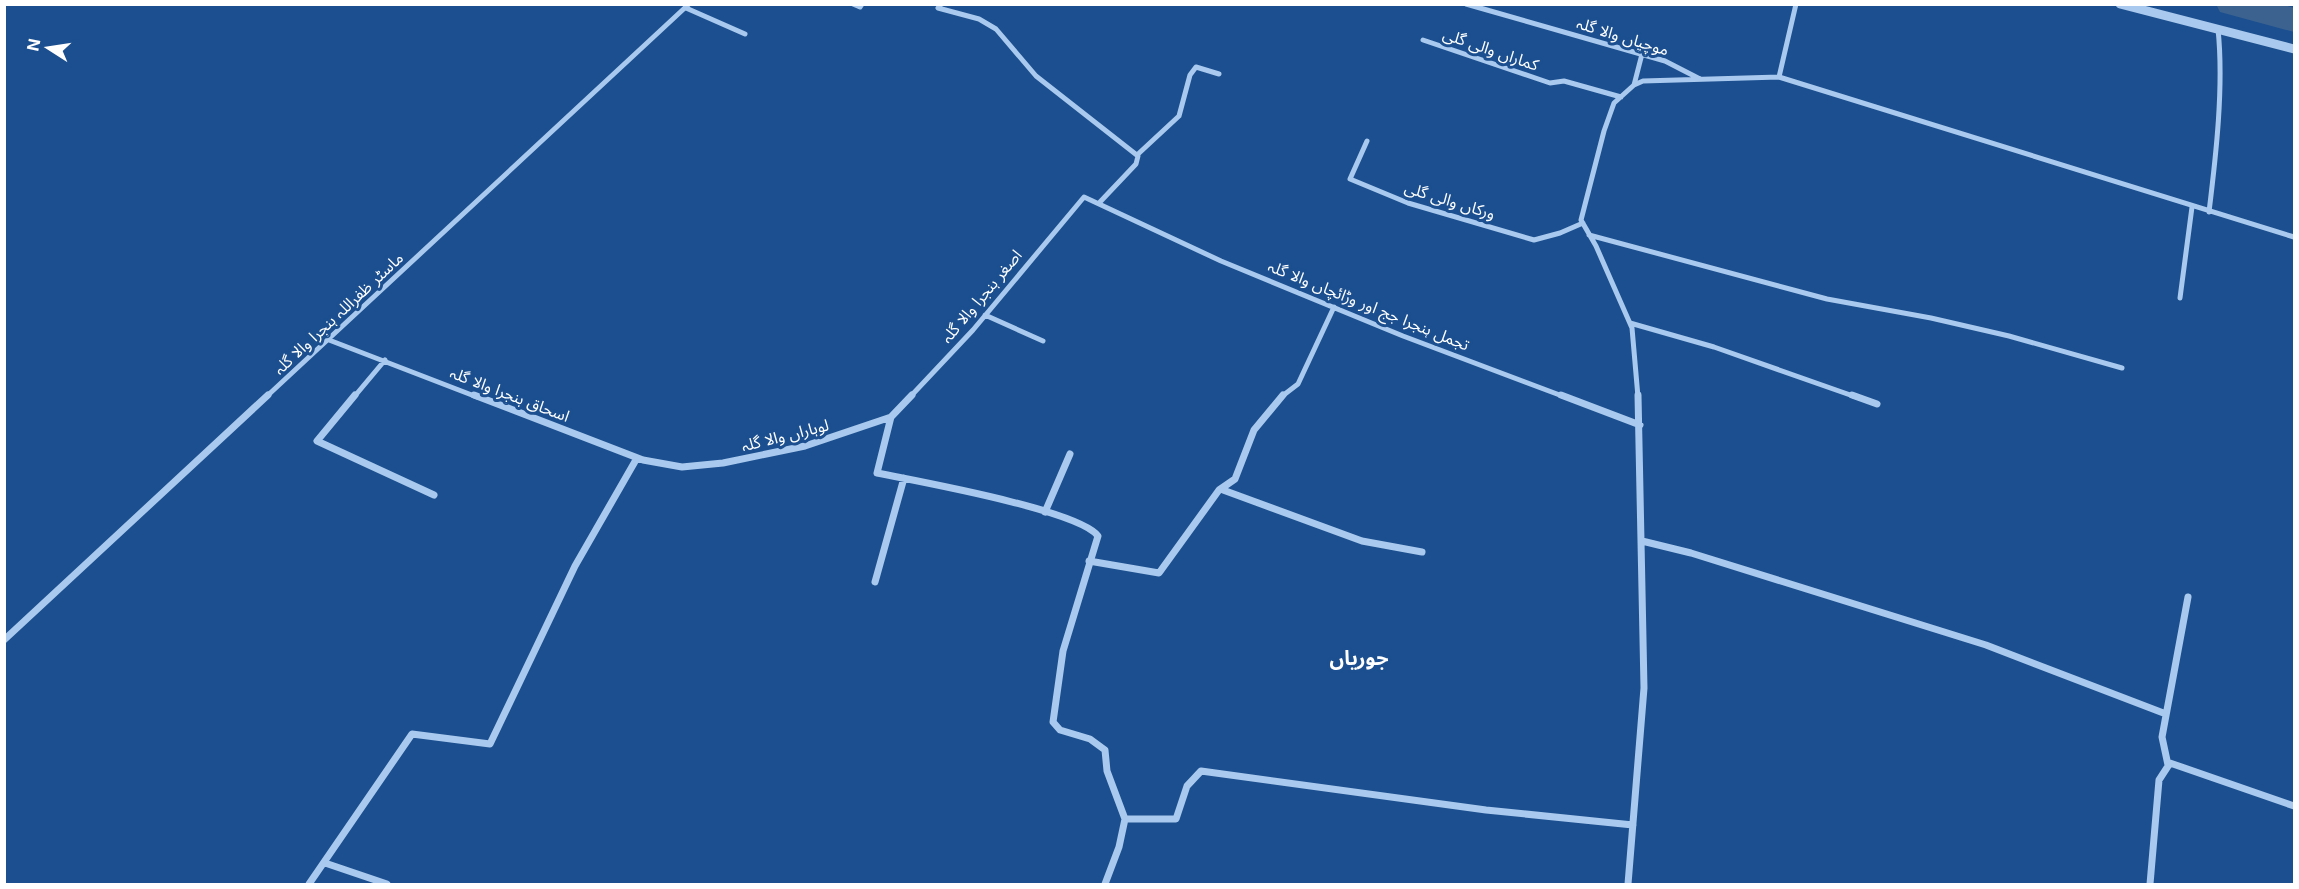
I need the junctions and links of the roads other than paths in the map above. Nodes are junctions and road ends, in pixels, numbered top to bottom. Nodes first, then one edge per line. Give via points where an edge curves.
1 (853, 4) edge
2 (862, 4) edge
3 (941, 4) edge
4 (1466, 4) edge
5 (1796, 4) edge
6 (2120, 4) edge
7 (688, 6) edge
8 (2218, 29) junction
9 (745, 34) dead end
10 (1423, 40) dead end
11 (2295, 49) edge
12 (1642, 54) junction
13 (1219, 74) dead end
14 (1779, 77) junction
15 (1701, 79) junction
16 (1634, 85) junction
17 (1621, 97) junction
18 (1367, 141) dead end
19 (1137, 155) junction
20 (1092, 199) joint
21 (1100, 202) junction
22 (2192, 207) junction
23 (2209, 212) junction
24 (1583, 224) junction
25 (1589, 235) junction
26 (2295, 237) edge
27 (2180, 298) dead end
28 (1334, 307) junction
29 (985, 315) junction
30 (1630, 323) junction
31 (329, 340) junction
32 (1043, 341) dead end
33 (385, 360) junction
34 (2122, 369) dead end
35 (1877, 404) dead end
36 (891, 417) junction
37 (1640, 425) junction
38 (1070, 454) dead end
39 (637, 458) junction
40 (682, 467) joint
41 (904, 478) junction
42 (1222, 489) junction
43 (434, 495) dead end
44 (1045, 512) junction
45 (1642, 541) junction
46 (1422, 552) dead end
47 (1089, 561) junction
48 (875, 582) dead end
49 (2188, 597) dead end
50 (4, 640) edge
51 (2166, 714) junction
52 (2168, 765) junction
53 (2295, 806) edge
54 (1125, 819) junction
55 (1633, 825) junction
56 (325, 863) junction
57 (309, 885) edge
58 (387, 885) edge
59 (1105, 885) edge
60 (1628, 885) edge
61 (2150, 885) edge

1 - 2 street
3 - 19 street via 938,8 994,26 1023,63
4 - 12 street, موچیاں والا گلہ
5 - 14 street
6 - 8 street
7 - 9 street
7 - 31 street, ماسٹر ظفراللہ ہنجرا والا گلہ
8 - 11 street
8 - 23 street via 2215,160
10 - 17 street, کماراں والی گلی via 1550,83 1564,81
12 - 15 street, موچیاں والا گلہ
12 - 16 street
13 - 19 street via 1196,67 1190,75 1179,116
14 - 15 street
14 - 22 street
15 - 16 street via 1644,81
16 - 17 street
17 - 24 street via 1614,103 1604,131
18 - 24 street, ورکاں والی گلی via 1350,179 1408,203 1534,240
19 - 21 street via 1136,164
20 - 21 street, تجمل ہنجرا جج اور وڑائچاں والا گلہ
20 - 29 street, اصغر ہنجرا والا گلہ via 1084,197 1076,204
21 - 28 street, تجمل ہنجرا جج اور وڑائچاں والا گلہ via 1221,261
22 - 23 street
22 - 27 street
23 - 26 street
24 - 25 street
25 - 30 street
25 - 34 street via 1827,299 2009,336
28 - 37 street, تجمل ہنجرا جج اور وڑائچاں والا گلہ
28 - 42 street via 1298,384 1266,412 1245,449 1238,475 1228,488
29 - 32 street
29 - 36 street, اصغر ہنجرا والا گلہ
30 - 35 street via 1714,347
30 - 37 street
31 - 33 street, اسحاق ہنجرا والا گلہ
31 - 50 street, ماسٹر ظفراللہ ہنجرا والا گلہ
33 - 39 street, اسحاق ہنجرا والا گلہ
33 - 43 street via 317,441
36 - 40 street, لوہاراں والا گلہ via 796,448
36 - 41 street via 877,472
37 - 45 street
38 - 44 street
39 - 40 street, اسحاق ہنجرا والا گلہ
39 - 56 street via 575,566 490,744 412,734
41 - 44 street
41 - 48 street
42 - 46 street via 1362,541
42 - 47 street via 1159,573
44 - 47 street via 1093,528 1098,536
45 - 51 street via 1702,556 1986,645
45 - 55 street via 1644,688
47 - 54 street via 1064,649 1053,722 1060,730 1090,739 1105,750 1107,771
49 - 51 street
51 - 52 street via 2162,737
52 - 53 street via 2187,767
52 - 61 street via 2159,780
54 - 55 street via 1176,819 1185,788 1192,776 1201,771 1486,810
54 - 59 street
55 - 60 street
56 - 57 street
56 - 58 street

